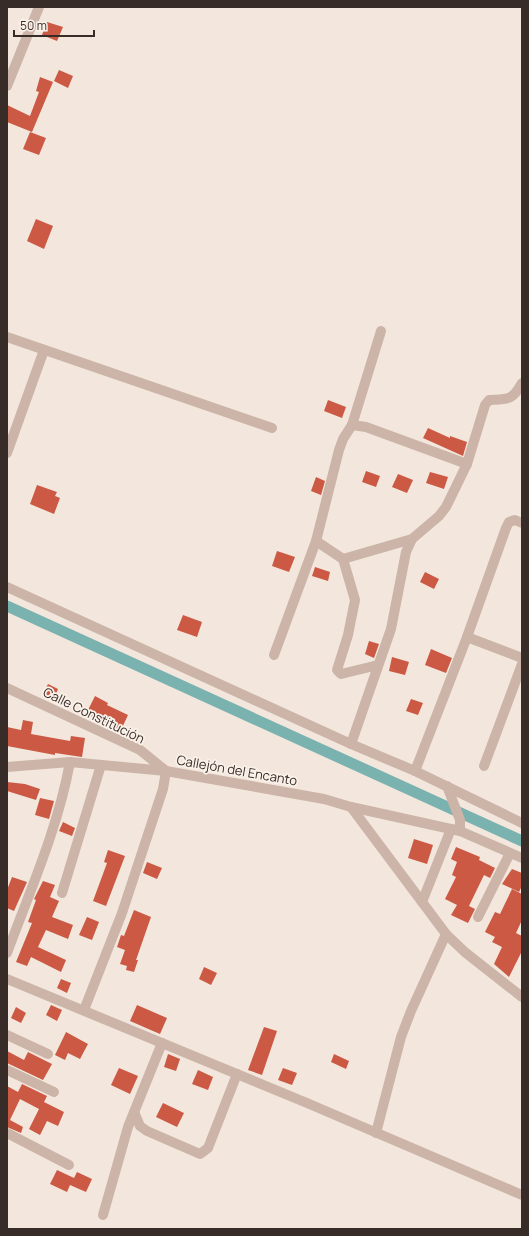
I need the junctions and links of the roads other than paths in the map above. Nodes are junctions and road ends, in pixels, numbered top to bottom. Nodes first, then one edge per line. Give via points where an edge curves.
1 (39, 7) edge
2 (7, 86) edge
3 (381, 331) dead end
4 (7, 337) edge
5 (44, 350) junction
6 (522, 383) edge
7 (352, 425) junction
8 (272, 428) dead end
9 (7, 453) edge
10 (467, 464) junction
11 (522, 523) edge
12 (412, 540) junction
13 (316, 541) junction
14 (343, 559) junction
15 (7, 587) edge
16 (467, 637) junction
17 (274, 655) dead end
18 (522, 658) edge
19 (522, 664) edge
20 (378, 665) junction
21 (7, 688) edge
22 (351, 744) junction
23 (70, 762) junction
24 (101, 765) junction
25 (484, 766) dead end
26 (7, 767) edge
27 (166, 771) junction
28 (415, 771) junction
29 (449, 790) junction
30 (351, 807) junction
31 (522, 823) edge
32 (455, 830) junction
33 (510, 853) junction
34 (522, 858) edge
35 (62, 893) dead end
36 (422, 902) junction
37 (478, 917) dead end
38 (446, 934) junction
39 (7, 954) edge
40 (7, 979) edge
41 (522, 997) edge
42 (84, 1010) junction
43 (7, 1035) edge
44 (162, 1043) junction
45 (48, 1054) dead end
46 (7, 1070) edge
47 (237, 1074) junction
48 (54, 1092) dead end
49 (134, 1112) junction
50 (376, 1133) junction
51 (7, 1134) edge
52 (69, 1165) dead end
53 (522, 1195) edge
54 (103, 1215) dead end

1 - 2 street
3 - 7 street
4 - 5 street
5 - 8 street
5 - 9 street
6 - 10 street via 515,395 509,399 489,400 485,405
7 - 10 street via 366,427
7 - 13 street via 339,450
10 - 12 street via 446,507
11 - 16 street via 515,520 509,522 506,528
12 - 14 street
12 - 20 street via 406,552 391,629
13 - 14 street
13 - 17 street
14 - 20 street via 355,600 337,670 341,674
15 - 22 street
16 - 18 street
16 - 28 street
19 - 25 street
20 - 22 street
21 - 27 street, Calle Constitución via 140,750
22 - 28 street
23 - 24 street, Callejón del Encanto
23 - 26 street, Callejón del Encanto
23 - 39 street via 59,808
24 - 27 street, Callejón del Encanto
24 - 35 street
27 - 30 street, Callejón del Encanto
27 - 42 street via 163,789 122,913
28 - 29 street
29 - 31 street
29 - 32 street via 460,820
30 - 32 street, Callejón del Encanto
30 - 36 street
32 - 33 street, Callejón del Encanto
32 - 36 street
33 - 34 street, Callejón del Encanto
33 - 37 street
36 - 38 street
38 - 41 street
38 - 50 street via 401,1037
40 - 42 street
42 - 44 street
43 - 45 street
44 - 47 street
44 - 49 street
46 - 48 street
47 - 49 street via 208,1148 200,1154 147,1131 140,1126
47 - 50 street
49 - 54 street via 122,1144
50 - 53 street
51 - 52 street

